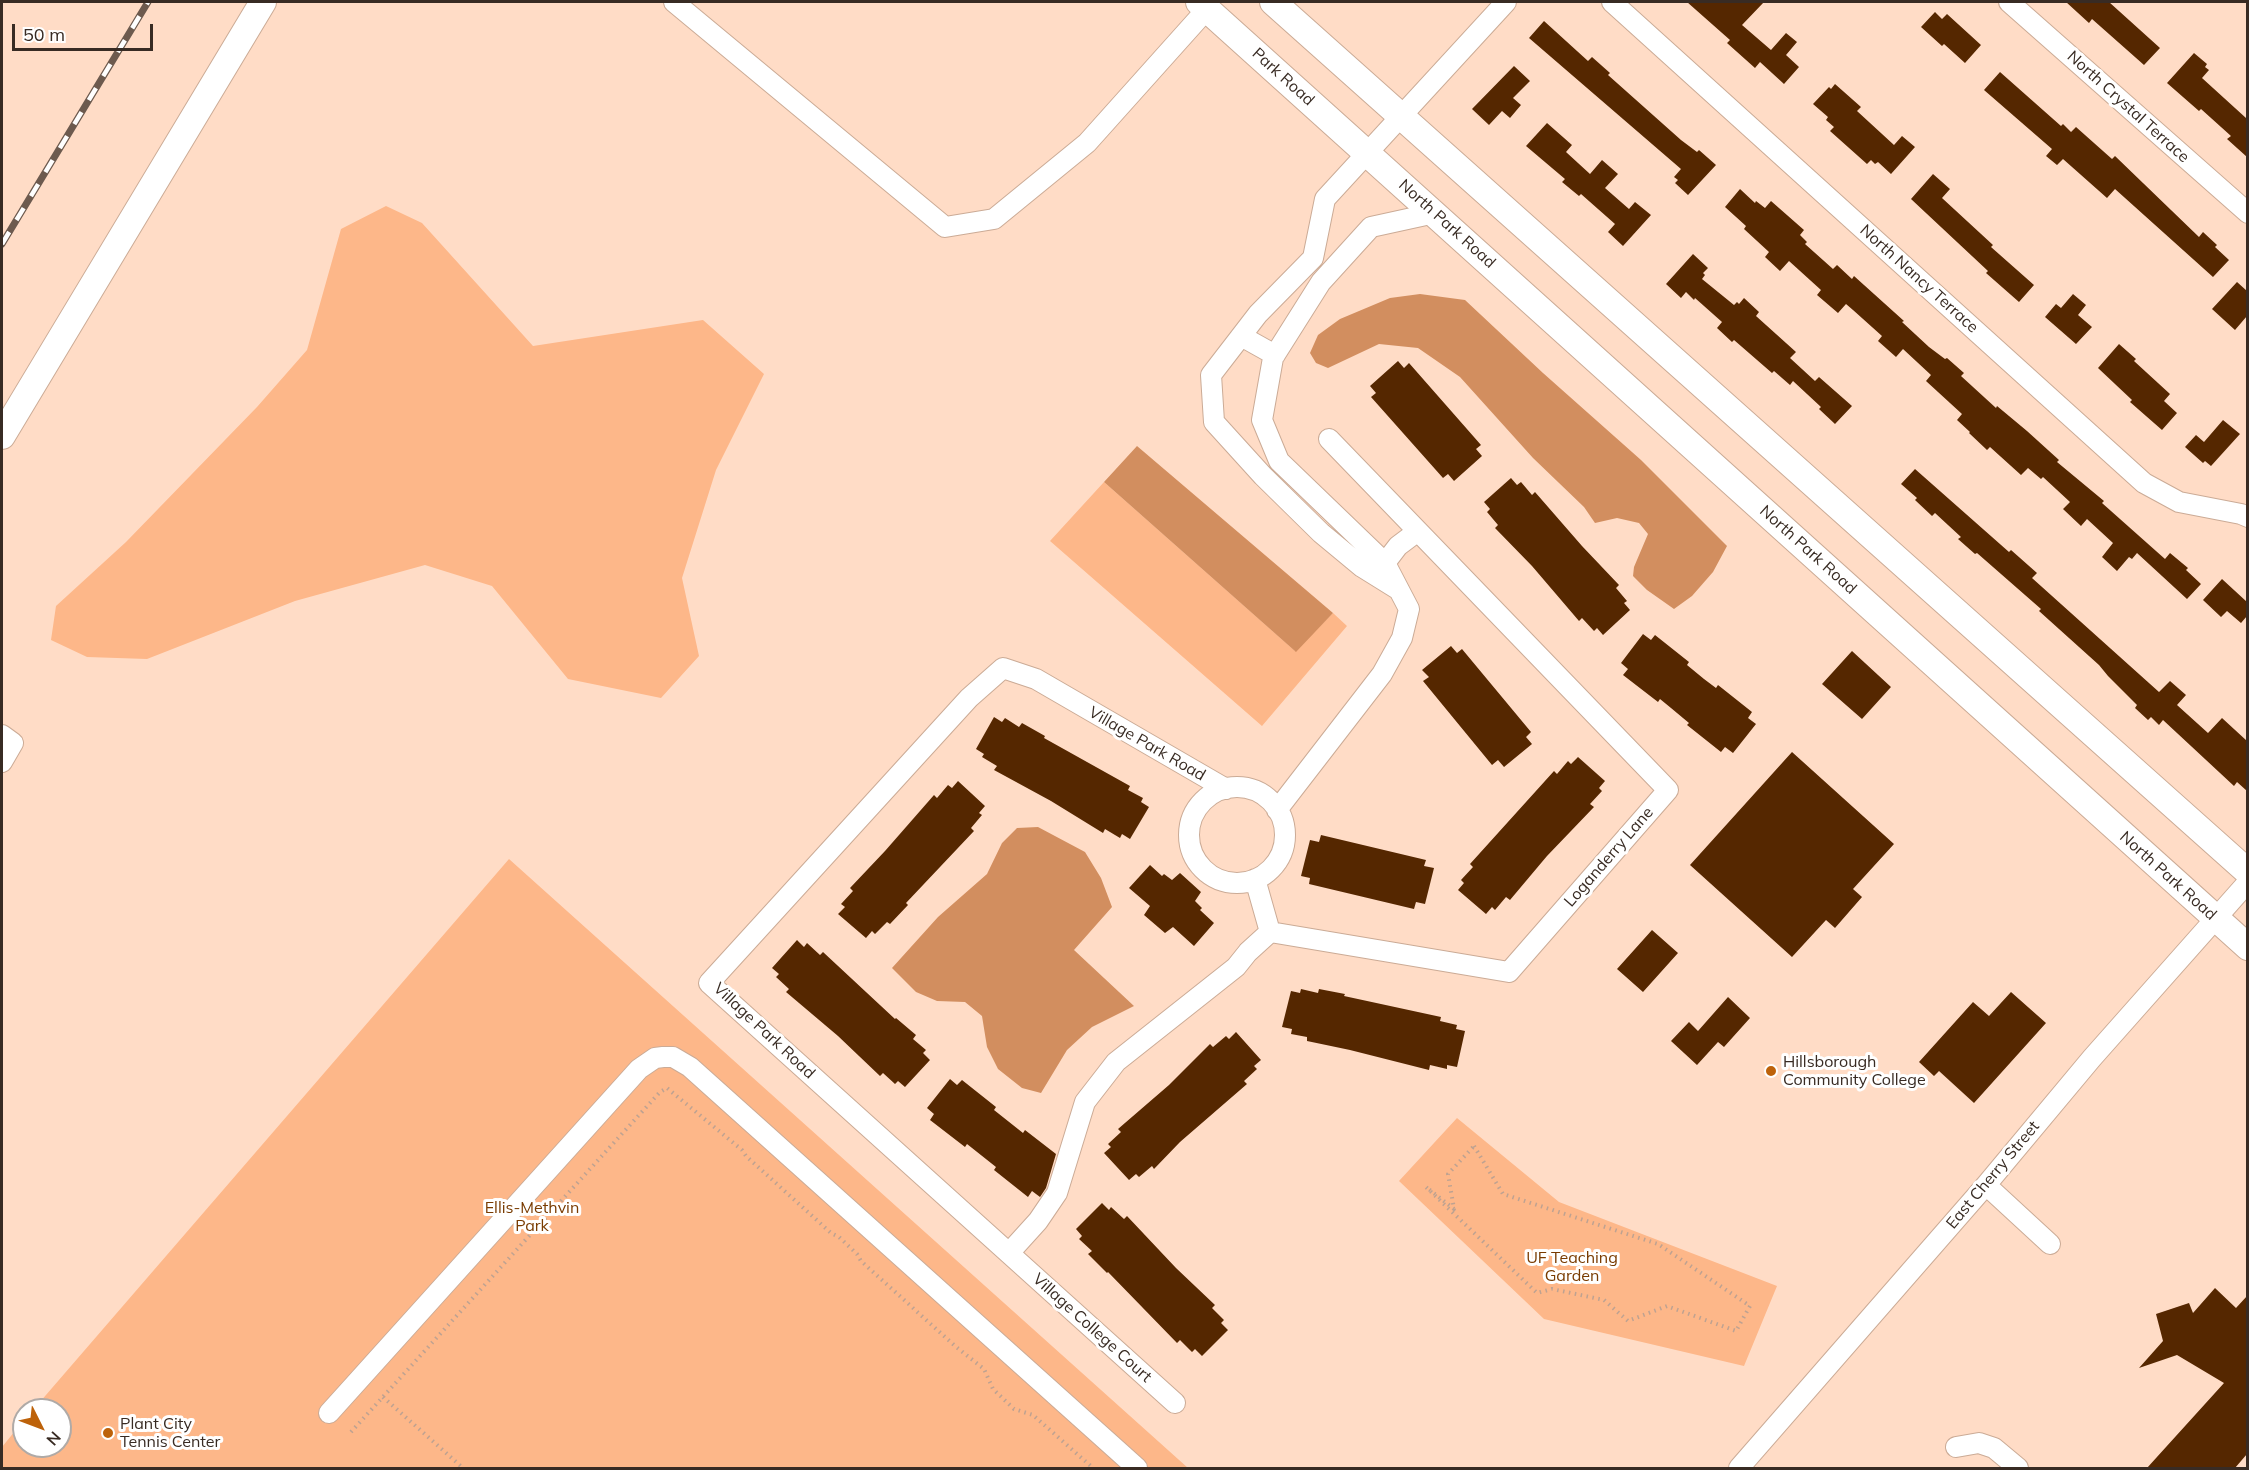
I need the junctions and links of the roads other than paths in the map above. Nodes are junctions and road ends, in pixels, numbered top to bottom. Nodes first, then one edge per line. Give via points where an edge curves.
1 (263, 2) edge
2 (674, 2) edge
3 (1273, 2) edge
4 (1506, 2) edge
5 (1612, 2) edge
6 (2009, 2) edge
7 (1203, 5) edge
8 (1401, 116) junction
9 (1368, 153) junction
10 (1435, 213) junction
11 (2247, 213) edge
12 (1313, 258) junction
13 (1330, 272) junction
14 (1241, 336) junction
15 (1275, 355) junction
16 (2, 436) edge
17 (1329, 439) dead end
18 (1276, 452) junction
19 (1257, 469) junction
20 (2247, 517) edge
21 (1418, 531) junction
22 (1385, 563) junction
23 (1399, 591) junction
24 (2, 735) edge
25 (2, 762) edge
26 (1226, 789) junction
27 (1277, 810) junction
28 (2247, 872) edge
29 (1255, 879) junction
30 (2247, 882) edge
31 (2215, 919) junction
32 (1270, 932) junction
33 (2247, 947) edge
34 (1986, 1185) junction
35 (2050, 1244) dead end
36 (1009, 1253) junction
37 (1175, 1403) dead end
38 (329, 1413) dead end
39 (1956, 1447) dead end
40 (1137, 1468) edge
41 (1739, 1468) edge
42 (2018, 1468) edge

1 - 16 main road
2 - 7 street via 945,227 994,219 1087,143
3 - 8 main road
4 - 8 street
5 - 20 street, North Nancy Terrace via 2144,483 2179,502
6 - 11 street, North Crystal Terrace
7 - 9 main road, Park Road
8 - 9 street
8 - 28 main road
9 - 10 main road, North Park Road
9 - 12 street via 1324,199
10 - 13 street via 1371,227
10 - 31 main road, North Park Road
12 - 13 street
12 - 14 street
13 - 15 street
14 - 15 street
14 - 19 street via 1211,375 1214,422
15 - 18 street via 1262,420
17 - 21 street, Loganderry Lane
18 - 19 street
18 - 22 street via 1280,461
19 - 23 street via 1321,533
21 - 22 street via 1398,546
21 - 32 street, Loganderry Lane via 1668,790 1509,972
22 - 23 street
23 - 27 street via 1409,609 1402,638 1382,674
24 - 25 street via 13,742
26 - 27 street, Village Park Road via 1249,789 1263,795
26 - 29 street, Village Park Road via 1204,800 1194,813 1190,843 1204,871 1217,879 1233,883
26 - 36 street, Village Park Road via 1036,679 1003,669 969,698 709,983
27 - 29 street via 1285,836 1282,851 1275,865
29 - 32 street
30 - 31 street, East Cherry Street
31 - 33 main road, North Park Road
31 - 34 street, East Cherry Street
32 - 36 street via 1236,967 1116,1062 1085,1102 1057,1193
34 - 35 street
34 - 41 street, East Cherry Street
36 - 37 street, Village College Court
38 - 40 street via 639,1069 663,1057 690,1067
39 - 42 street via 1979,1443 1994,1448

